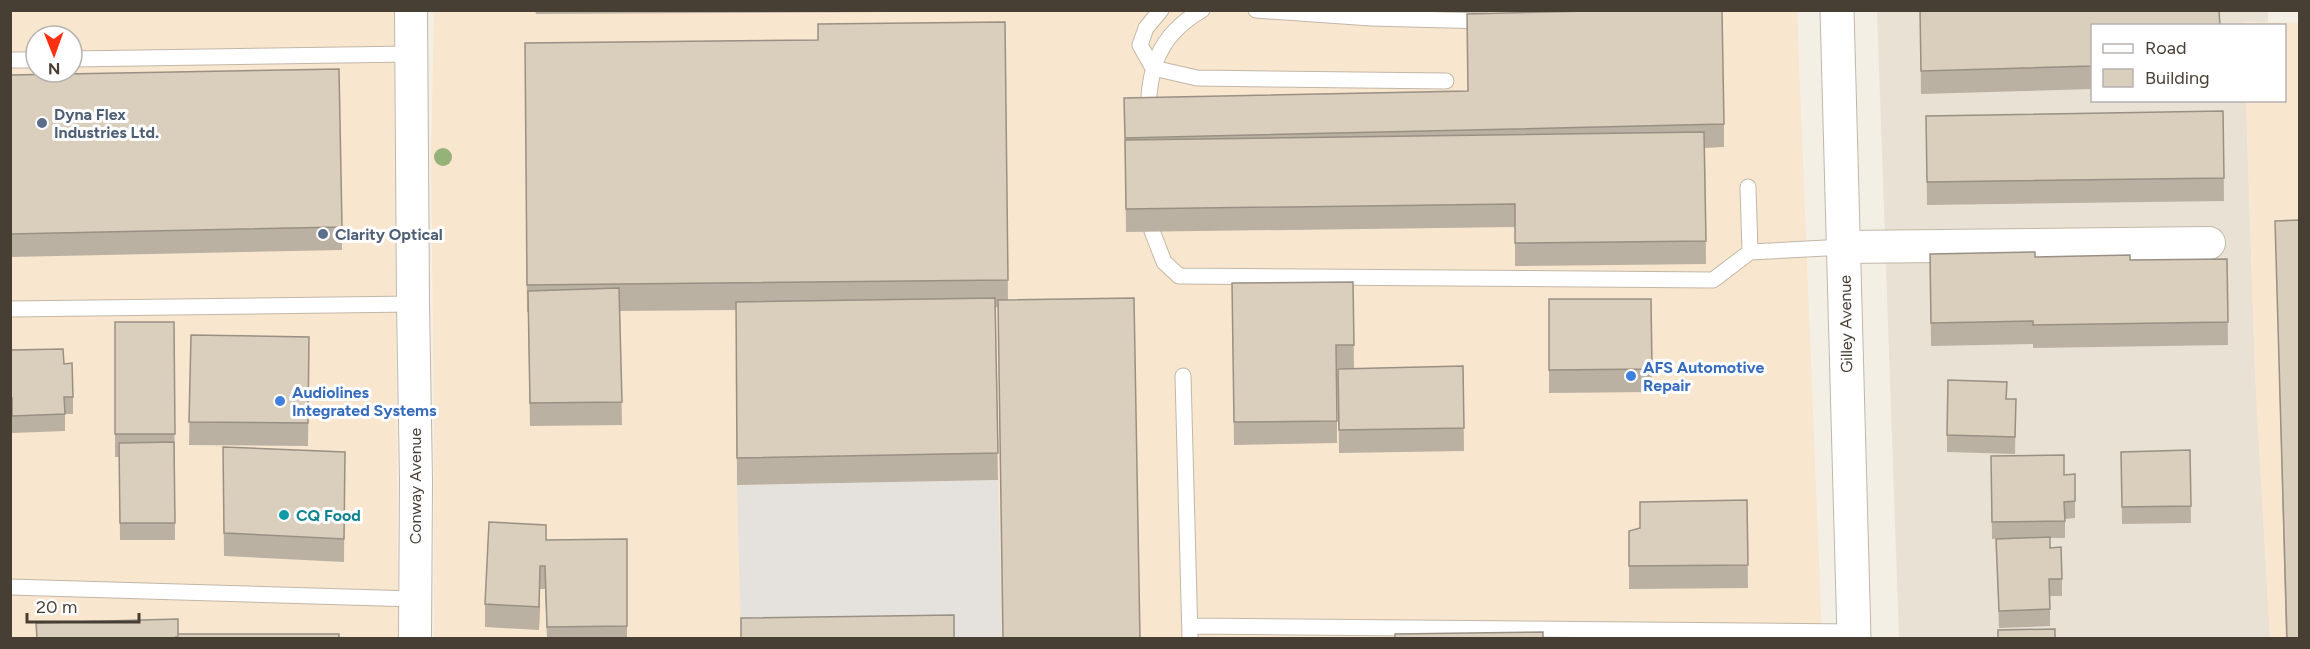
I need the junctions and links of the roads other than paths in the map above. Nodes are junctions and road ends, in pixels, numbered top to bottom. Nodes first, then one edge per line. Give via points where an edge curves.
1 (411, 10) edge
2 (1161, 10) edge
3 (1202, 10) edge
4 (1256, 10) edge
5 (1837, 10) edge
6 (1503, 21) edge
7 (411, 54) junction
8 (84, 59) edge
9 (1153, 68) junction
10 (1446, 81) dead end
11 (1149, 121) edge
12 (1748, 187) dead end
13 (1152, 231) edge
14 (2209, 243) dead end
15 (1845, 247) junction
16 (1750, 252) junction
17 (413, 304) junction
18 (10, 309) edge
19 (1183, 376) dead end
20 (10, 587) edge
21 (415, 599) junction
22 (1190, 633) edge
23 (1854, 635) edge
24 (415, 639) edge

1 - 7 street, Conway Avenue
2 - 9 lane via 1146,28 1140,45
3 - 9 lane via 1168,36
4 - 6 lane
5 - 15 street, Gilley Avenue
7 - 8 lane
7 - 17 street, Conway Avenue
9 - 10 lane via 1197,78
9 - 11 lane via 1148,90
12 - 16 lane
13 - 16 lane via 1164,262 1179,276 1713,280
14 - 15 street
15 - 16 lane
15 - 23 street, Gilley Avenue
17 - 18 lane
17 - 21 street, Conway Avenue
19 - 22 lane
20 - 21 lane
21 - 24 street, Conway Avenue
22 - 23 lane

